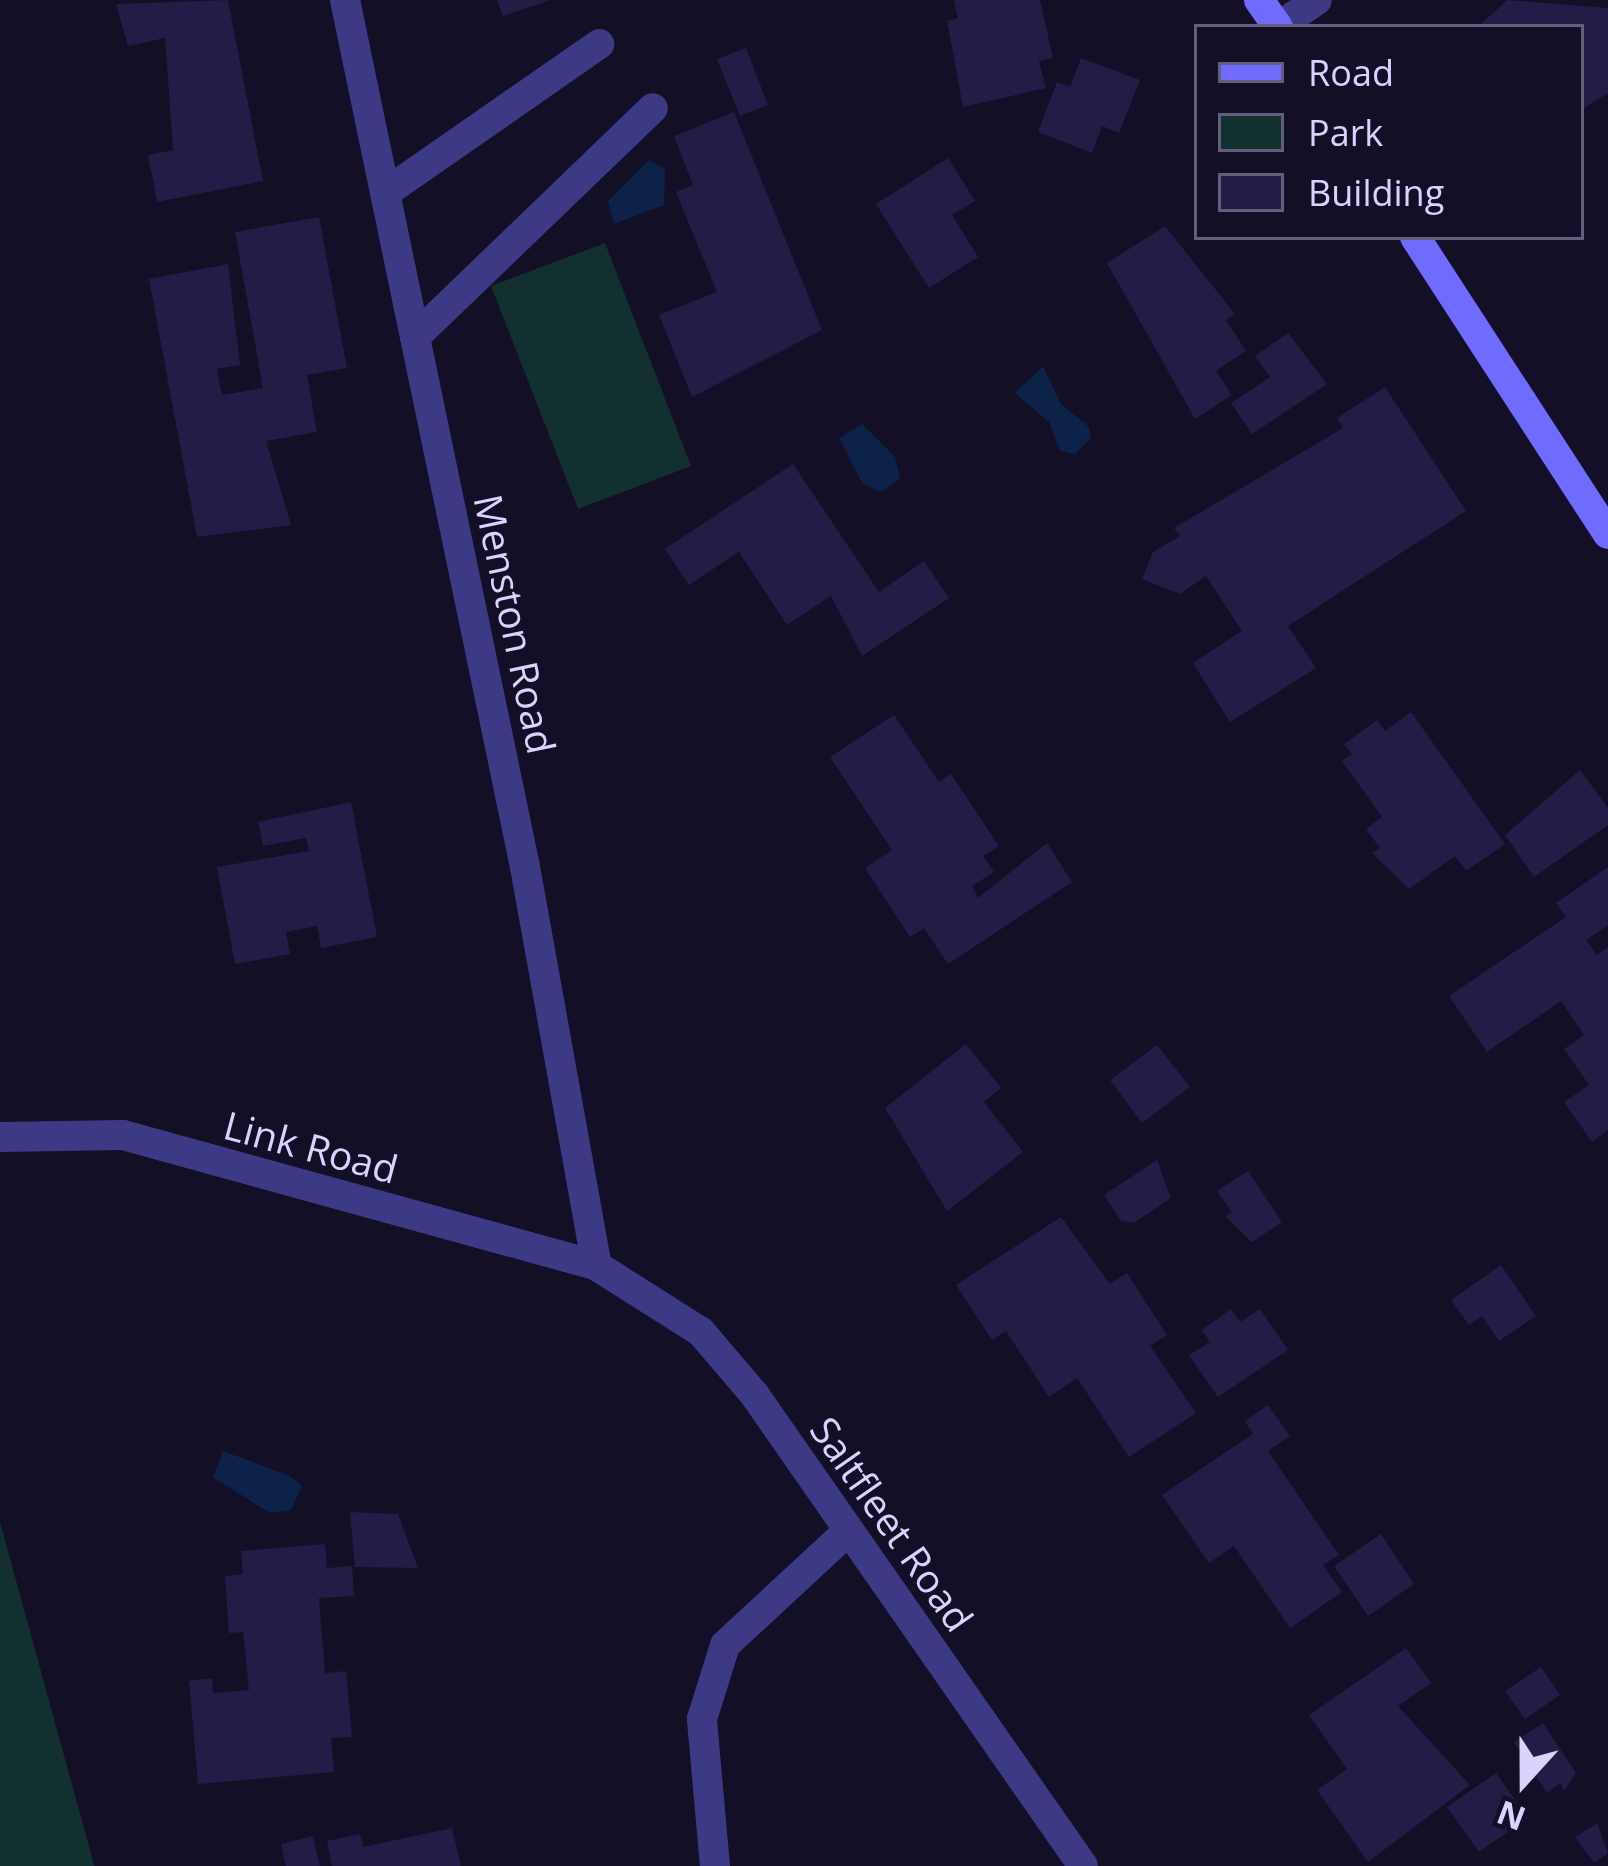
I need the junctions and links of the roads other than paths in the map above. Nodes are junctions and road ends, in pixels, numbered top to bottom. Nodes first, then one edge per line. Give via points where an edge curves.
1 (345, 0) edge
2 (1317, 0) edge
3 (1282, 24) edge
4 (598, 44) dead end
5 (652, 108) dead end
6 (385, 193) junction
7 (1417, 240) edge
8 (415, 337) junction
9 (1608, 534) edge
10 (0, 1137) edge
11 (597, 1266) junction
12 (848, 1531) junction
13 (715, 1866) edge
14 (1084, 1866) edge

1 - 6 street, Menston Road
2 - 3 street
4 - 6 street
5 - 8 street
6 - 8 street, Menston Road
7 - 9 street
8 - 11 street, Menston Road
10 - 11 street, Link Road via 123,1135
11 - 12 street, Saltfleet Road via 701,1332
12 - 13 street via 725,1645 702,1719
12 - 14 street, Saltfleet Road

